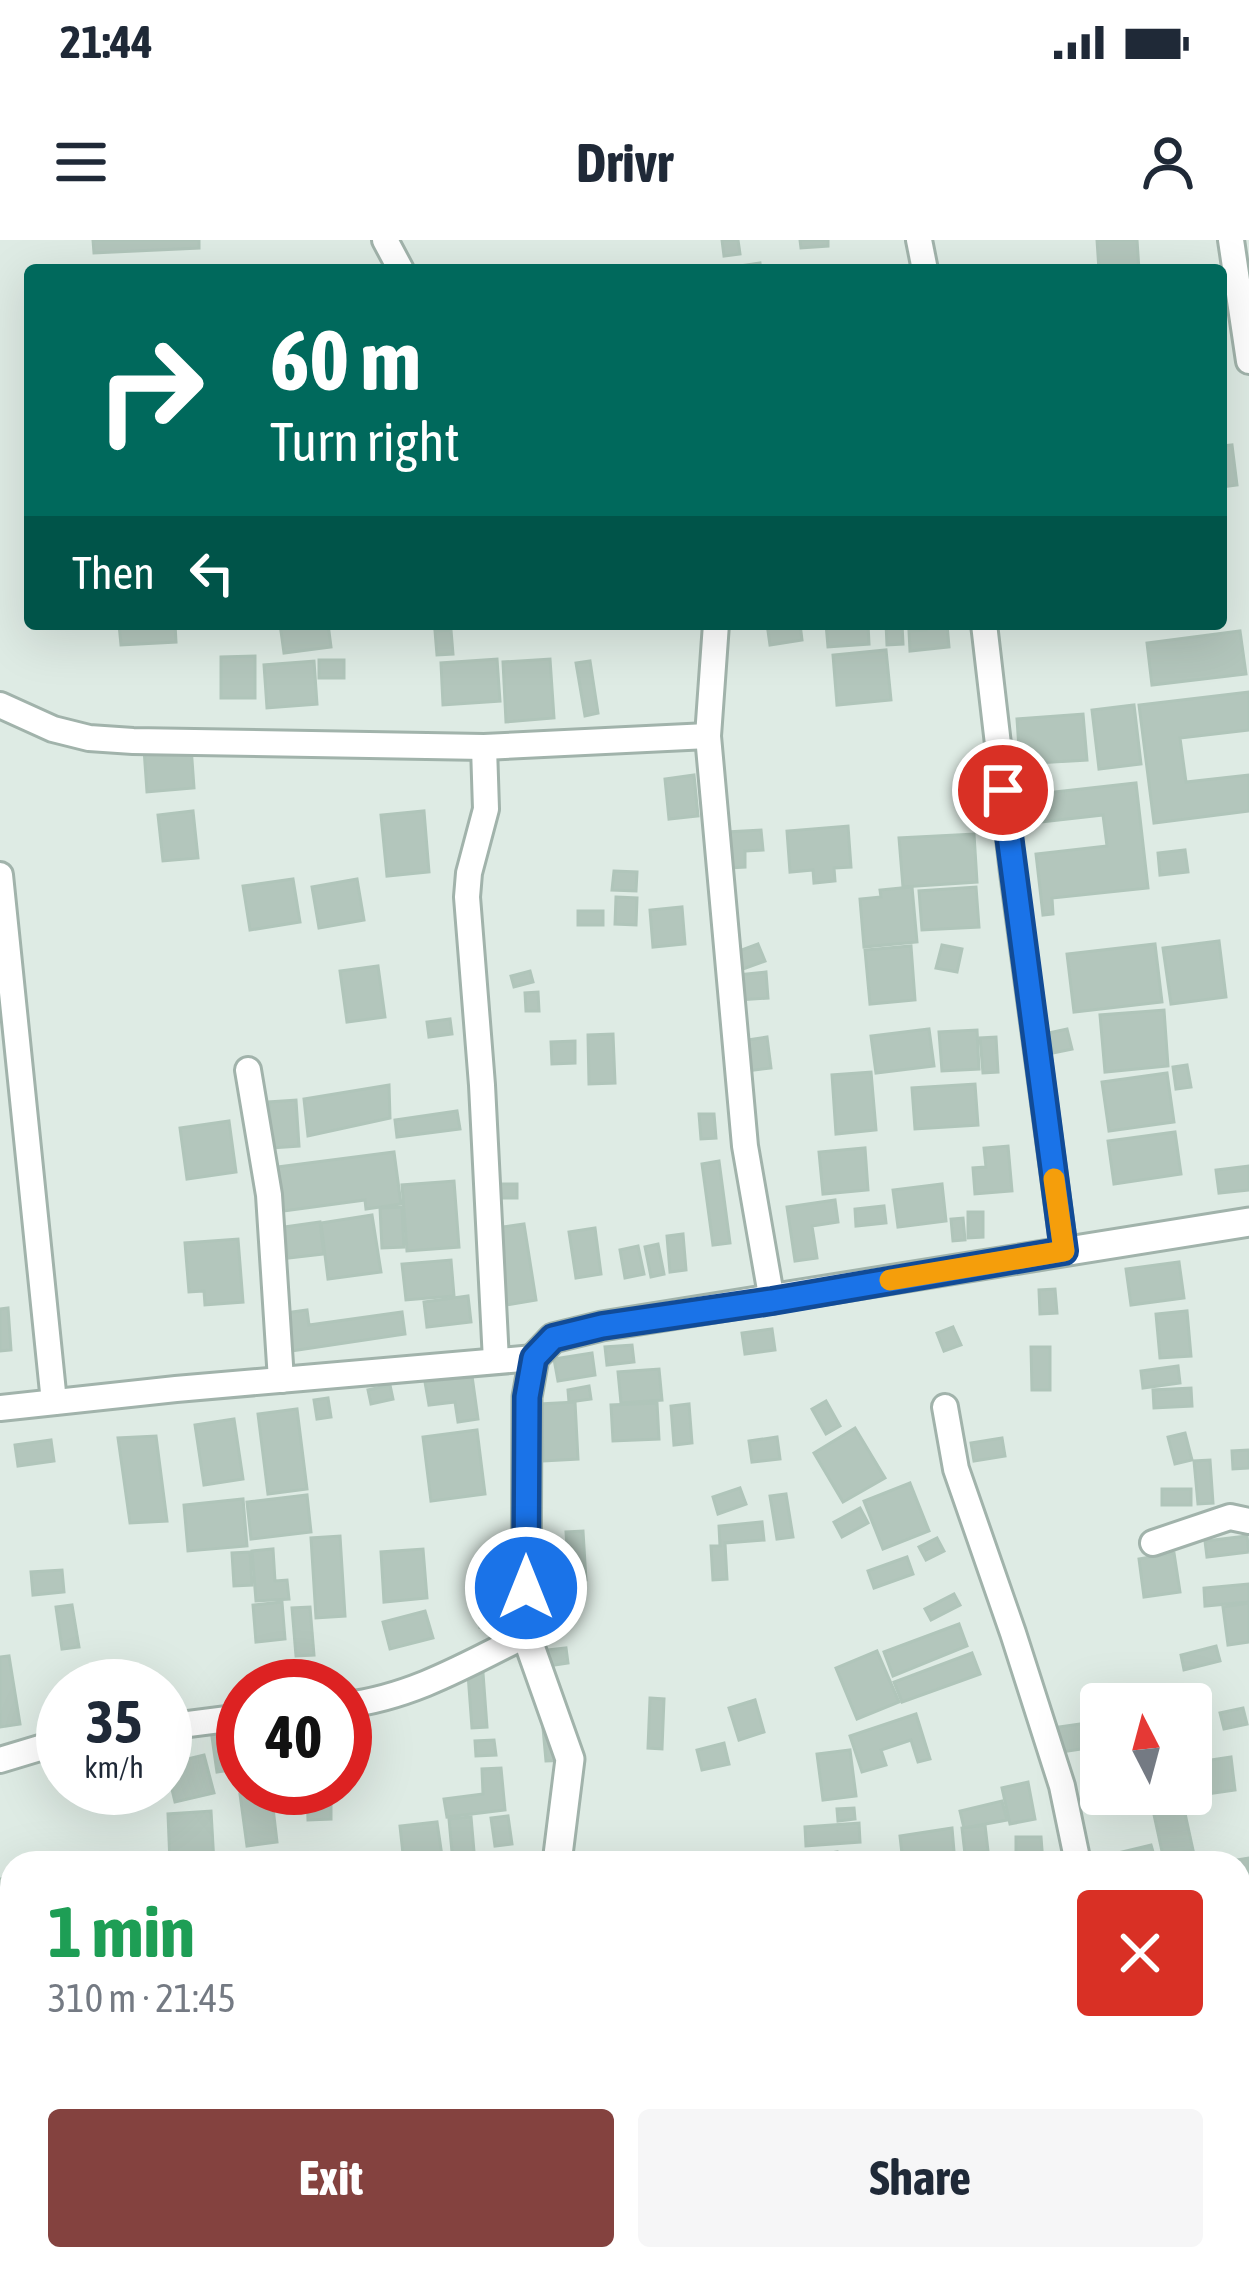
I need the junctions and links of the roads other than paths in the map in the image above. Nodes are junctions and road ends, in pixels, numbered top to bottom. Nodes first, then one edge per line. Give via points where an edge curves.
1 (1231, 240) edge
2 (1249, 361) edge
3 (716, 630) edge
4 (985, 630) edge
5 (0, 705) edge
6 (708, 736) junction
7 (484, 747) junction
8 (0, 874) edge
9 (248, 1070) dead end
10 (1249, 1222) edge
11 (1064, 1251) junction
12 (772, 1301) junction
13 (534, 1358) junction
14 (496, 1361) junction
15 (281, 1380) junction
16 (54, 1402) junction
17 (945, 1407) dead end
18 (0, 1408) edge
19 (1249, 1521) edge
20 (1153, 1543) dead end
21 (526, 1635) junction
22 (372, 1702) edge
23 (36, 1750) edge
24 (0, 1760) edge
25 (558, 1851) edge
26 (1076, 1851) edge

1 - 2 street
3 - 6 street
4 - 11 street
5 - 7 street via 89,738
6 - 7 street
6 - 12 street via 745,1146
7 - 14 street via 486,809 467,897
8 - 16 street
9 - 15 street via 268,1196
10 - 11 street
11 - 12 street
12 - 13 street via 602,1326 553,1338
13 - 14 street
13 - 21 street
14 - 15 street
15 - 16 street
16 - 18 street
17 - 26 street via 956,1469 1062,1786
19 - 20 street via 1230,1517
21 - 22 street
21 - 25 street via 570,1759
23 - 24 street

